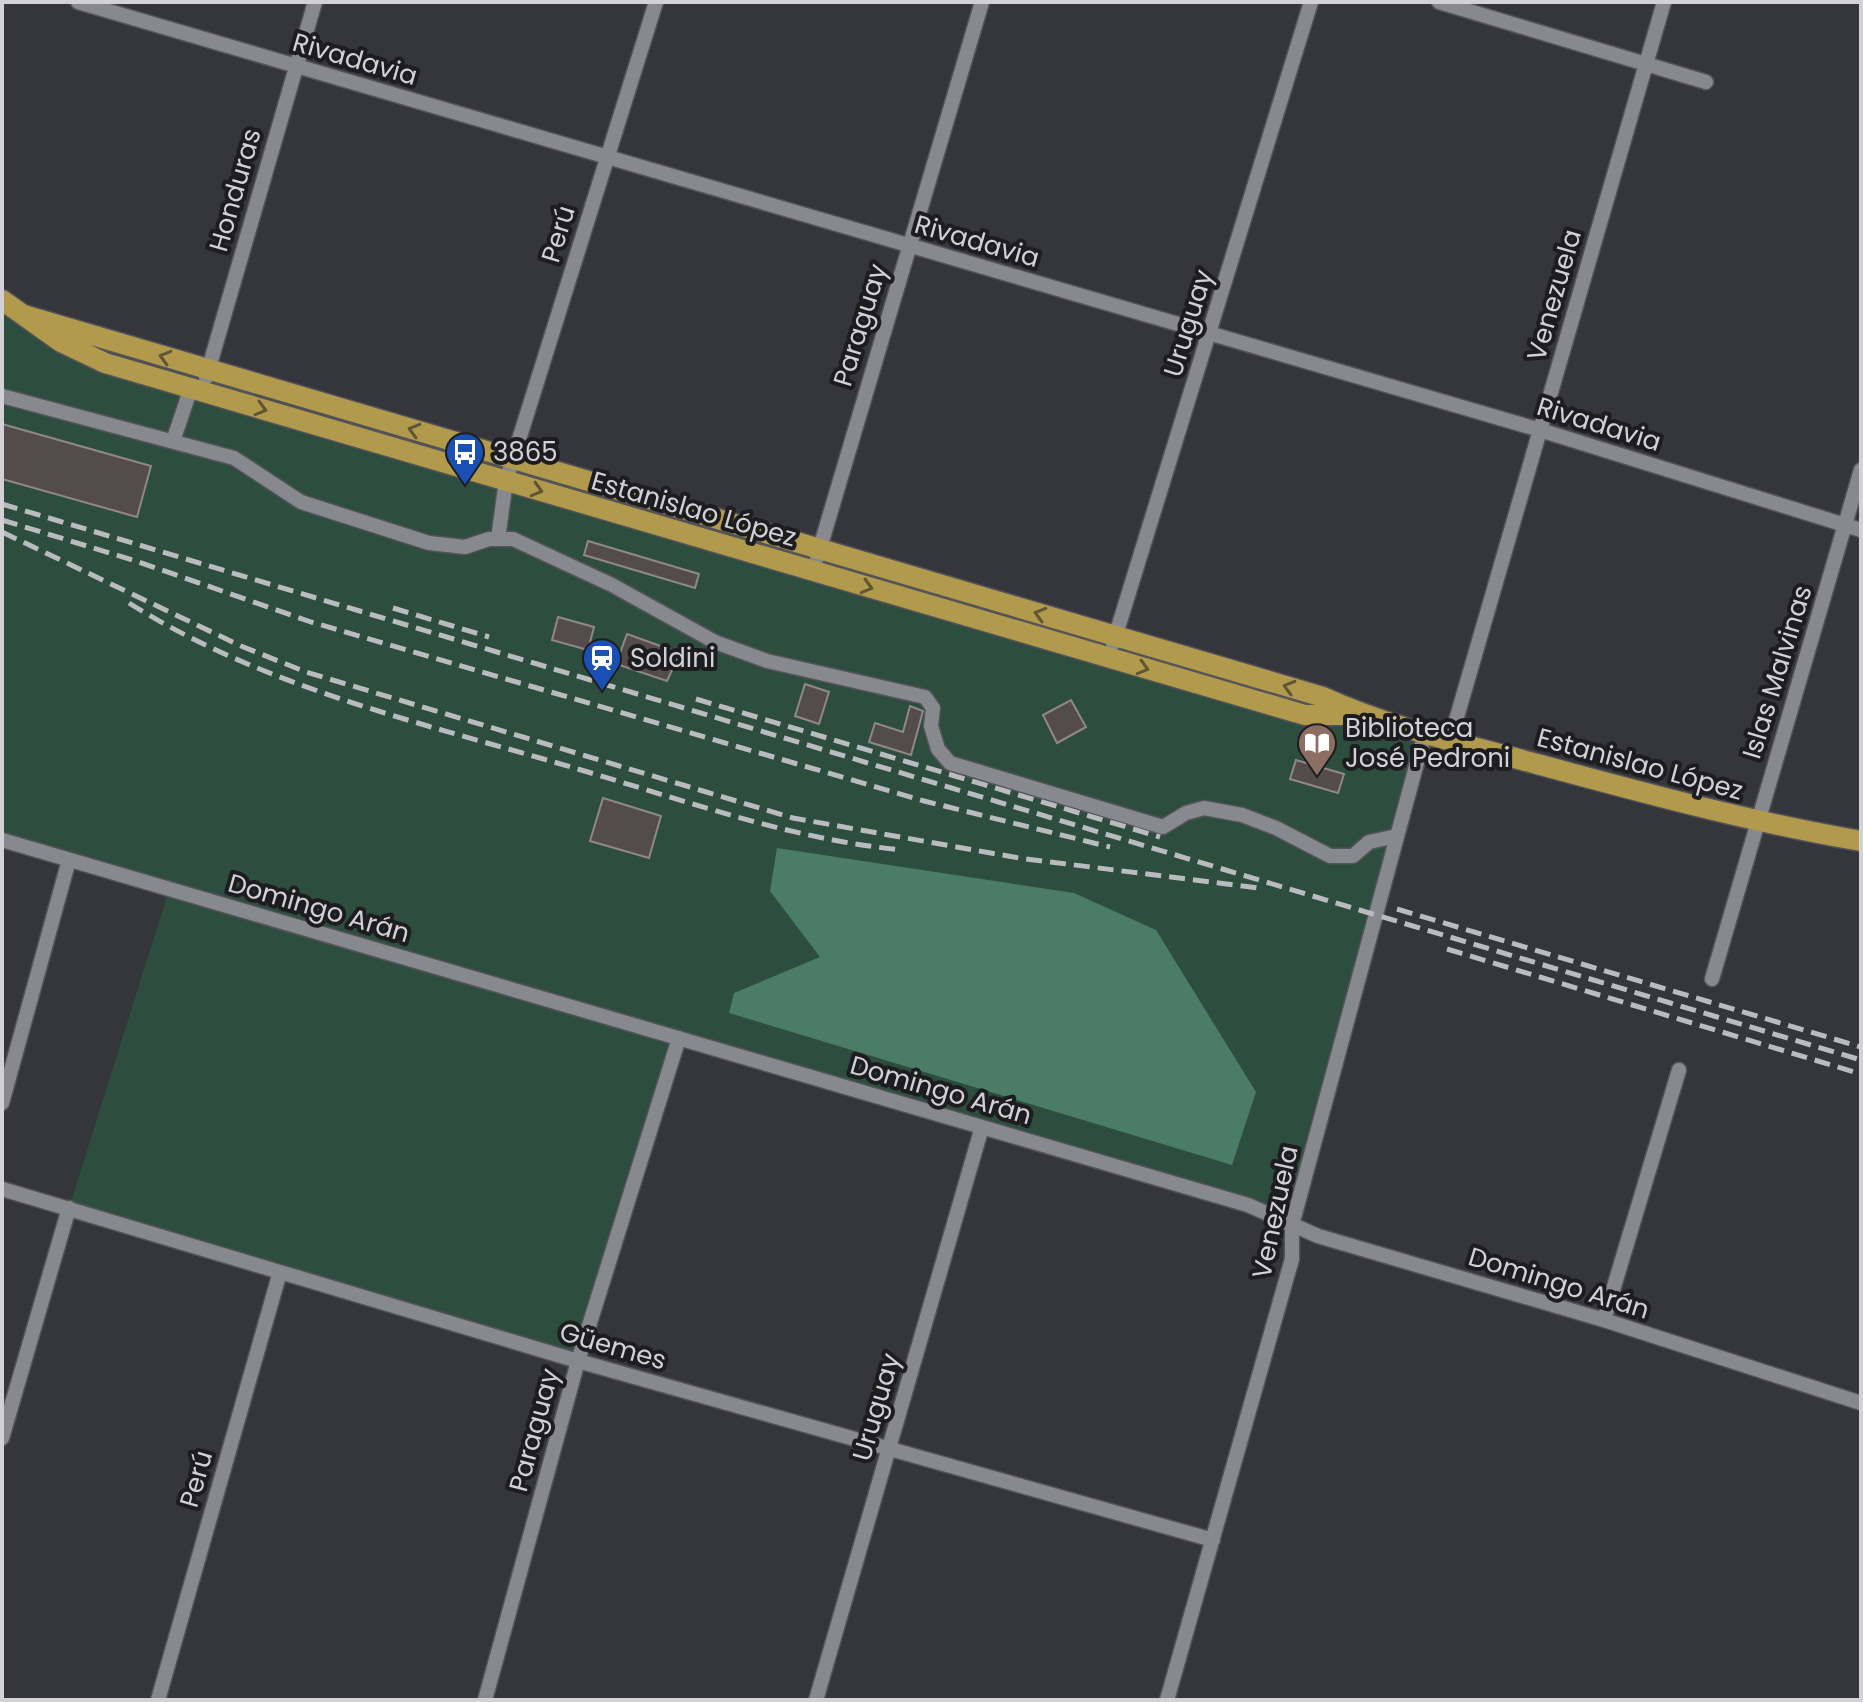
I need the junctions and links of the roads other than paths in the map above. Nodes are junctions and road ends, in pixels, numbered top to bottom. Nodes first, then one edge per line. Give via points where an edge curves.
1 (78, 2) edge
2 (315, 2) edge
3 (656, 2) edge
4 (982, 2) edge
5 (1311, 2) edge
6 (1439, 2) edge
7 (1664, 2) edge
8 (1645, 64) junction
9 (295, 66) junction
10 (1706, 82) dead end
11 (608, 158) junction
12 (909, 246) junction
13 (9, 306) edge
14 (1210, 334) junction
15 (208, 370) junction
16 (196, 390) junction
17 (2, 396) edge
18 (1540, 430) junction
19 (173, 441) junction
20 (513, 459) junction
21 (1861, 470) edge
22 (506, 481) junction
23 (1845, 525) junction
24 (1861, 530) edge
25 (498, 539) junction
26 (819, 549) junction
27 (813, 571) junction
28 (1115, 636) junction
29 (1108, 658) junction
30 (1362, 715) junction
31 (1425, 733) junction
32 (1450, 741) junction
33 (1757, 823) junction
34 (1397, 836) junction
35 (2, 840) edge
36 (1861, 841) edge
37 (69, 860) junction
38 (1712, 979) dead end
39 (679, 1038) junction
40 (1679, 1070) dead end
41 (2, 1103) edge
42 (982, 1127) junction
43 (2, 1189) edge
44 (69, 1208) junction
45 (1292, 1225) junction
46 (280, 1272) junction
47 (1604, 1320) junction
48 (578, 1361) junction
49 (1861, 1403) edge
50 (2, 1438) edge
51 (888, 1451) junction
52 (1213, 1540) junction
53 (158, 1700) edge
54 (485, 1700) edge
55 (816, 1700) edge
56 (1167, 1700) edge

1 - 9 street, Rivadavia
2 - 9 street, Honduras
3 - 11 street, Perú
4 - 12 street, Paraguay
5 - 14 street, Uruguay
6 - 8 street
7 - 8 street, Venezuela
8 - 10 street
8 - 18 street, Venezuela
9 - 11 street, Rivadavia
9 - 15 street, Honduras
11 - 12 street, Rivadavia
11 - 20 street, Perú
12 - 14 street, Rivadavia
12 - 26 street, Paraguay
15 -> 13 main road, Estanislao López
13 - 16 main road, Estanislao López via 61,342 105,363
14 - 18 street, Rivadavia
14 - 28 street, Uruguay
15 - 16 street, Honduras
20 -> 15 main road, Estanislao López
16 - 19 street, Honduras
16 -> 22 main road, Estanislao López
17 - 19 street
18 - 23 street, Rivadavia
18 - 32 street, Venezuela
19 - 25 street via 234,458 301,502 353,521 429,543 465,547
20 - 22 street, Perú
20 - 26 main road, Estanislao López
21 - 23 street, Islas Malvinas
22 - 25 street, Perú
22 -> 27 main road, Estanislao López
23 - 24 street, Rivadavia
23 - 33 street, Islas Malvinas
25 - 34 street via 536,547 687,630 741,652 925,697 933,708 931,726 938,749 950,763 985,776 1163,827 1204,808 1242,815 1330,856 1353,856 1369,842
26 - 27 street, Paraguay
28 -> 26 main road, Estanislao López
27 -> 29 main road, Estanislao López
28 - 29 street, Uruguay
30 -> 28 main road, Estanislao López via 1323,697
29 -> 30 main road, Estanislao López via 1305,715
30 - 31 main road, Estanislao López
31 - 32 main road, Estanislao López
31 - 34 street, Venezuela
32 - 33 main road, Estanislao López
33 - 36 main road, Estanislao López
33 - 38 street, Islas Malvinas
34 - 45 street, Venezuela
35 - 37 street, Domingo Arán
37 - 39 street, Domingo Arán
37 - 41 street
39 - 42 street, Domingo Arán
39 - 48 street, Paraguay
40 - 47 street
42 - 45 street, Domingo Arán via 1248,1205
42 - 51 street, Uruguay
43 - 44 street, Güemes
44 - 46 street, Güemes
44 - 50 street
45 - 47 street, Domingo Arán
45 - 52 street, Venezuela via 1292,1259
46 - 48 street, Güemes
46 - 53 street, Perú
47 - 49 street, Domingo Arán
48 - 51 street, Güemes
48 - 54 street, Paraguay
51 - 52 street, Güemes
51 - 55 street, Uruguay
52 - 56 street, Venezuela

